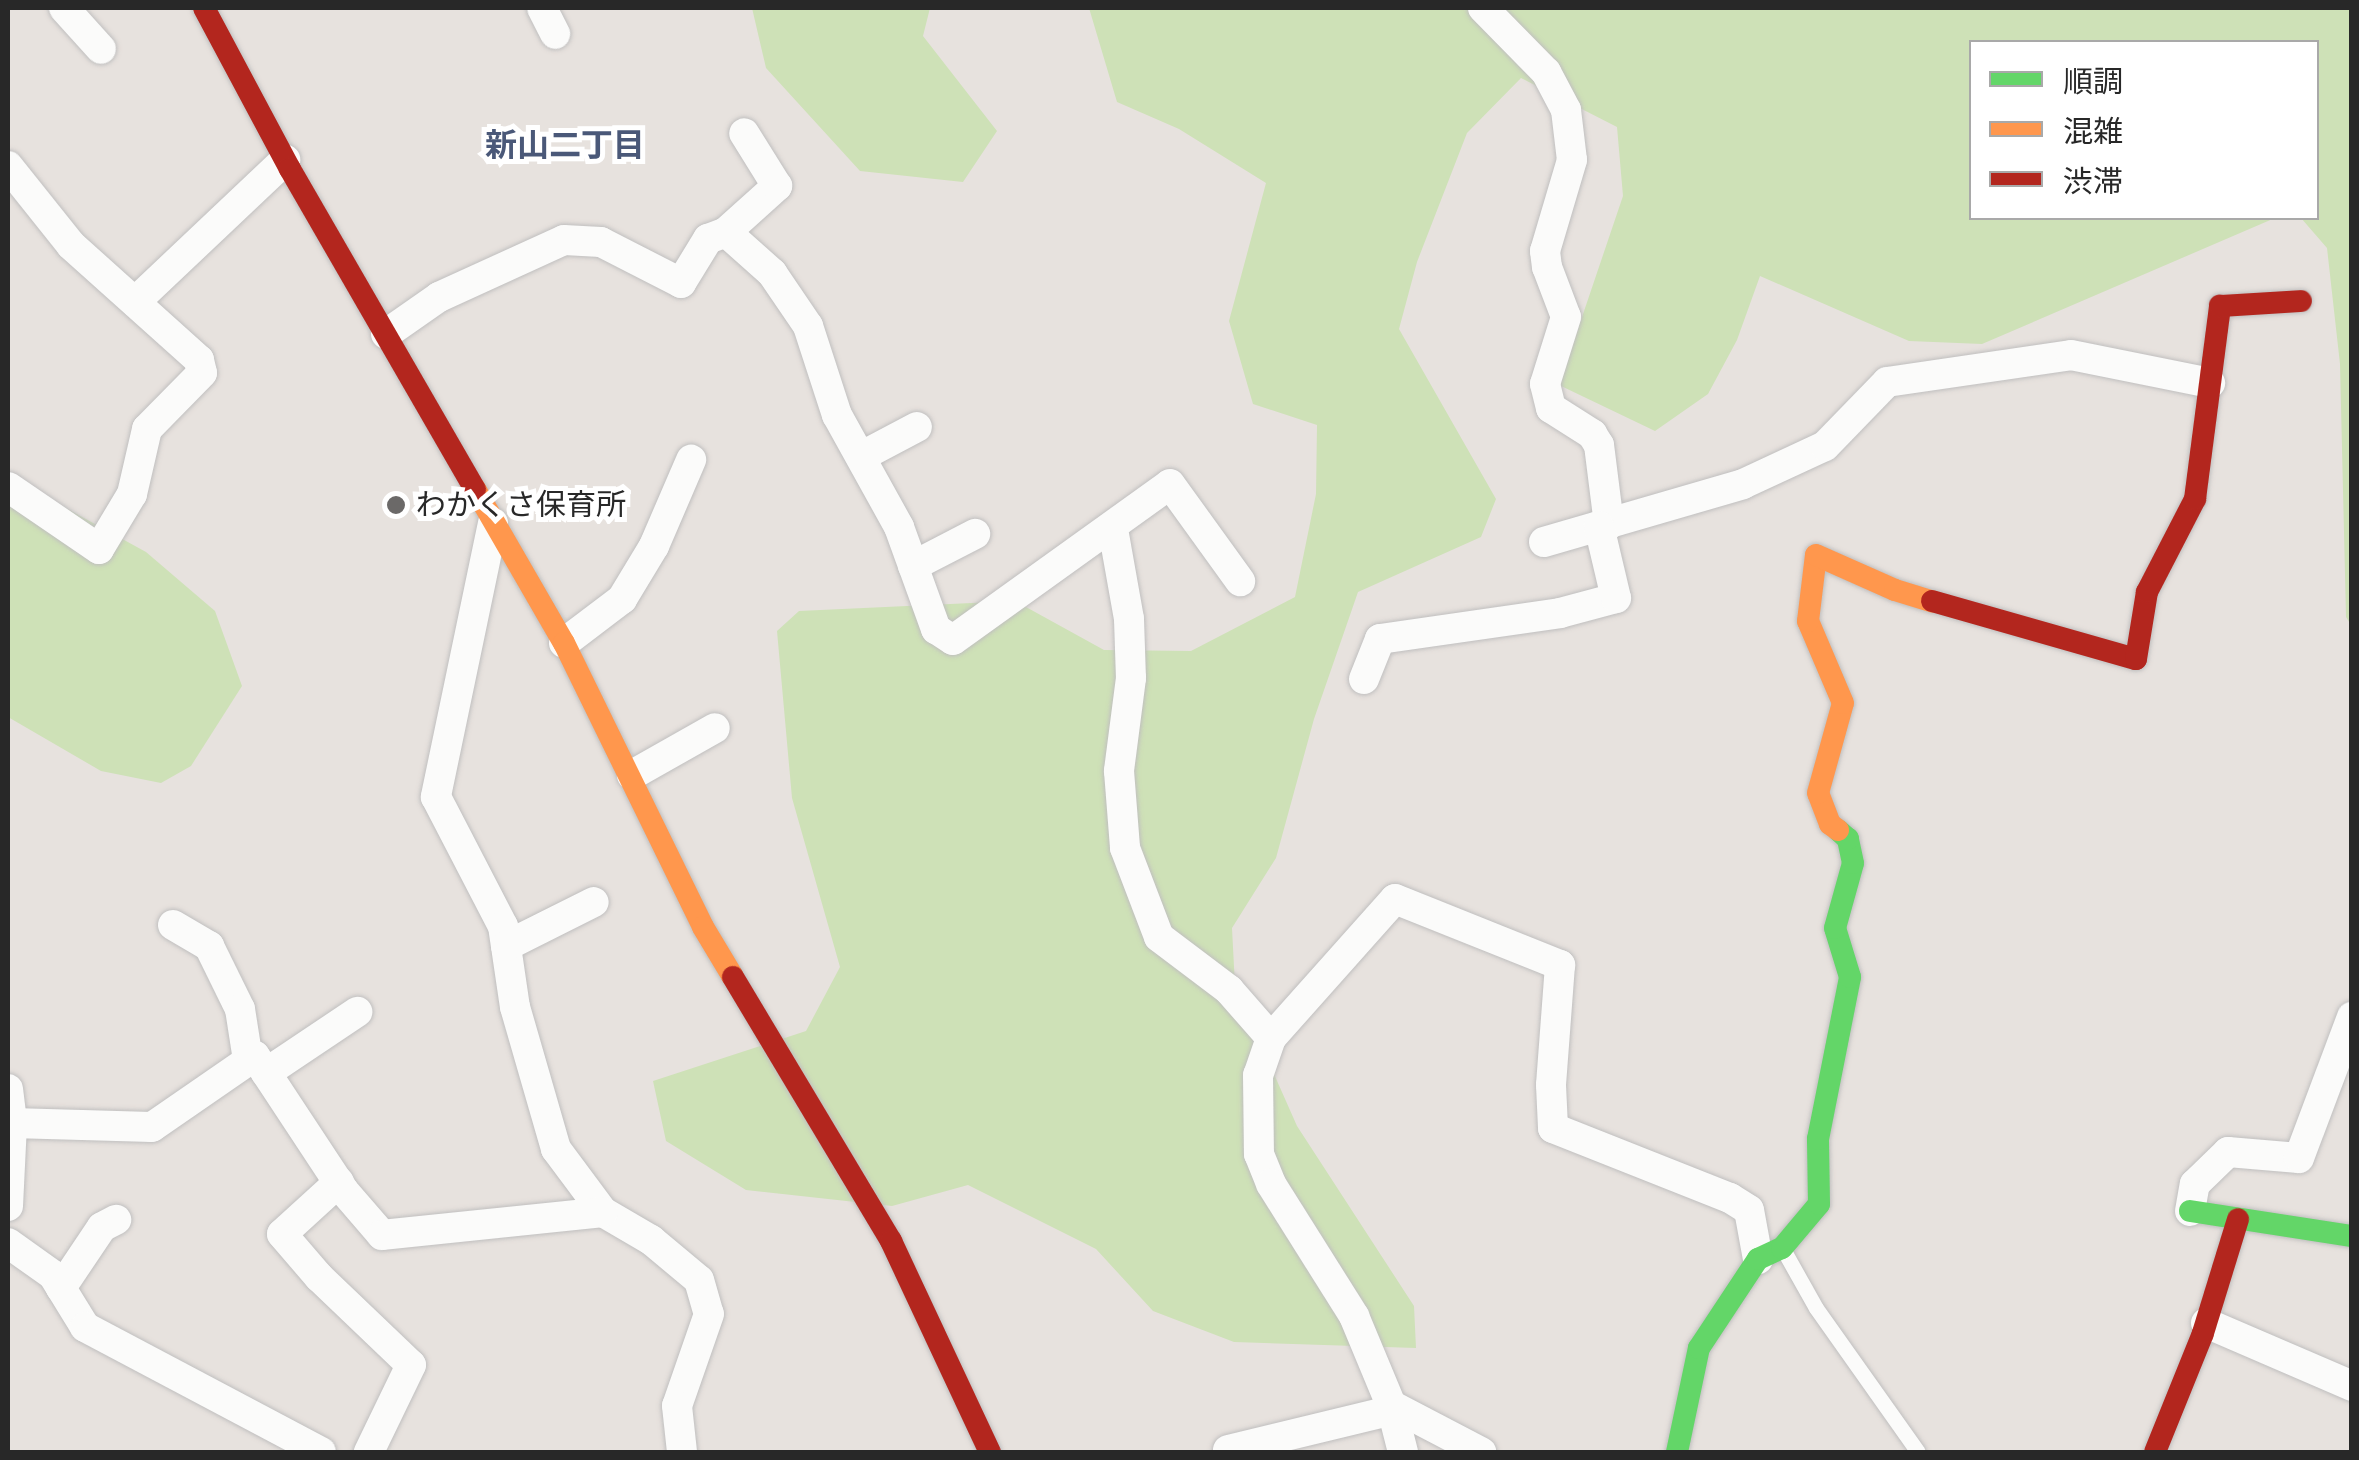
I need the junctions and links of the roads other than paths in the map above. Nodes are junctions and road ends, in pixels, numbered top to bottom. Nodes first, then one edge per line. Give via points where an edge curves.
1 (64, 8) edge
2 (204, 8) edge
3 (1483, 8) edge
4 (101, 50) dead end
5 (744, 133) dead end
6 (286, 160) junction
7 (8, 166) edge
8 (726, 232) junction
9 (2301, 301) dead end
10 (135, 302) junction
11 (386, 334) junction
12 (2210, 382) junction
13 (917, 427) dead end
14 (862, 456) junction
15 (691, 460) dead end
16 (8, 488) edge
17 (493, 523) junction
18 (1604, 525) junction
19 (1113, 529) junction
20 (975, 534) dead end
21 (1544, 542) dead end
22 (913, 566) junction
23 (1240, 581) dead end
24 (564, 643) junction
25 (1364, 680) dead end
26 (715, 728) dead end
27 (632, 775) junction
28 (594, 902) dead end
29 (173, 925) dead end
30 (506, 946) junction
31 (357, 1012) dead end
32 (2352, 1017) edge
33 (1271, 1038) junction
34 (257, 1066) junction
35 (8, 1089) edge
36 (12, 1123) junction
37 (339, 1182) junction
38 (8, 1206) edge
39 (2190, 1211) joint
40 (603, 1212) junction
41 (2238, 1219) junction
42 (116, 1220) dead end
43 (2352, 1236) edge
44 (8, 1242) edge
45 (1770, 1254) junction
46 (61, 1288) junction
47 (2206, 1323) junction
48 (2352, 1386) edge
49 (1392, 1408) junction
50 (276, 1444) edge
51 (1228, 1450) dead end
52 (321, 1452) edge
53 (369, 1452) edge
54 (682, 1452) edge
55 (990, 1452) edge
56 (1403, 1452) edge
57 (1480, 1452) edge
58 (1679, 1452) edge
59 (1918, 1452) edge
60 (2155, 1452) edge

1 - 4 street
2 - 6 street
3 - 18 street via 1546,72 1566,110 1572,160 1546,267 1566,317 1545,384 1551,408 1599,445
5 - 8 street via 777,186
6 - 10 street
6 - 11 street
7 - 10 street via 71,244
8 - 11 street via 708,239 681,283 601,242 564,240 439,297
8 - 14 street via 772,272 808,326 837,414
9 - 12 street via 2220,306
10 - 16 street via 199,360 202,373 147,429 132,494 99,549
11 - 17 street
12 - 18 street via 2071,355 1887,382 1825,446 1743,484
12 - 45 street via 2195,499 2148,592 2136,659 1895,590 1816,554 1808,622 1843,704 1818,794 1830,824 1848,839 1853,864 1835,928 1850,977 1818,1140 1819,1204
13 - 14 street
14 - 22 street
15 - 24 street via 654,546 622,599
17 - 24 street
17 - 30 street via 436,797 503,926
18 - 21 street
18 - 25 street via 1616,598 1560,613 1380,639
19 - 22 street via 952,640 936,629
19 - 23 street via 1170,484
19 - 33 street via 1132,678 1119,771 1125,848 1159,938 1229,990
20 - 22 street
24 - 27 street
26 - 27 street
27 - 55 street via 703,927 891,1242
28 - 30 street
29 - 34 street via 209,946 240,1008
30 - 40 street via 556,1149
31 - 34 street
32 - 39 street via 2299,1158 2228,1152 2195,1184
33 - 45 street via 1395,898 1560,965 1552,1128 1730,1198 1749,1210
33 - 49 street via 1258,1074 1259,1154 1354,1316
34 - 36 street via 152,1127
34 - 37 street
35 - 36 street
36 - 38 street
37 - 40 street via 382,1234
37 - 53 street via 282,1234 411,1366
39 - 41 street
40 - 54 street via 699,1280 708,1314 677,1406
41 - 43 street
41 - 47 street
42 - 46 street via 102,1227
44 - 46 street via 54,1275
45 - 58 street via 1699,1348
45 - 59 lane
46 - 50 street via 85,1327
47 - 48 street
47 - 60 street
49 - 51 street
49 - 56 street
49 - 57 street
50 - 52 street

